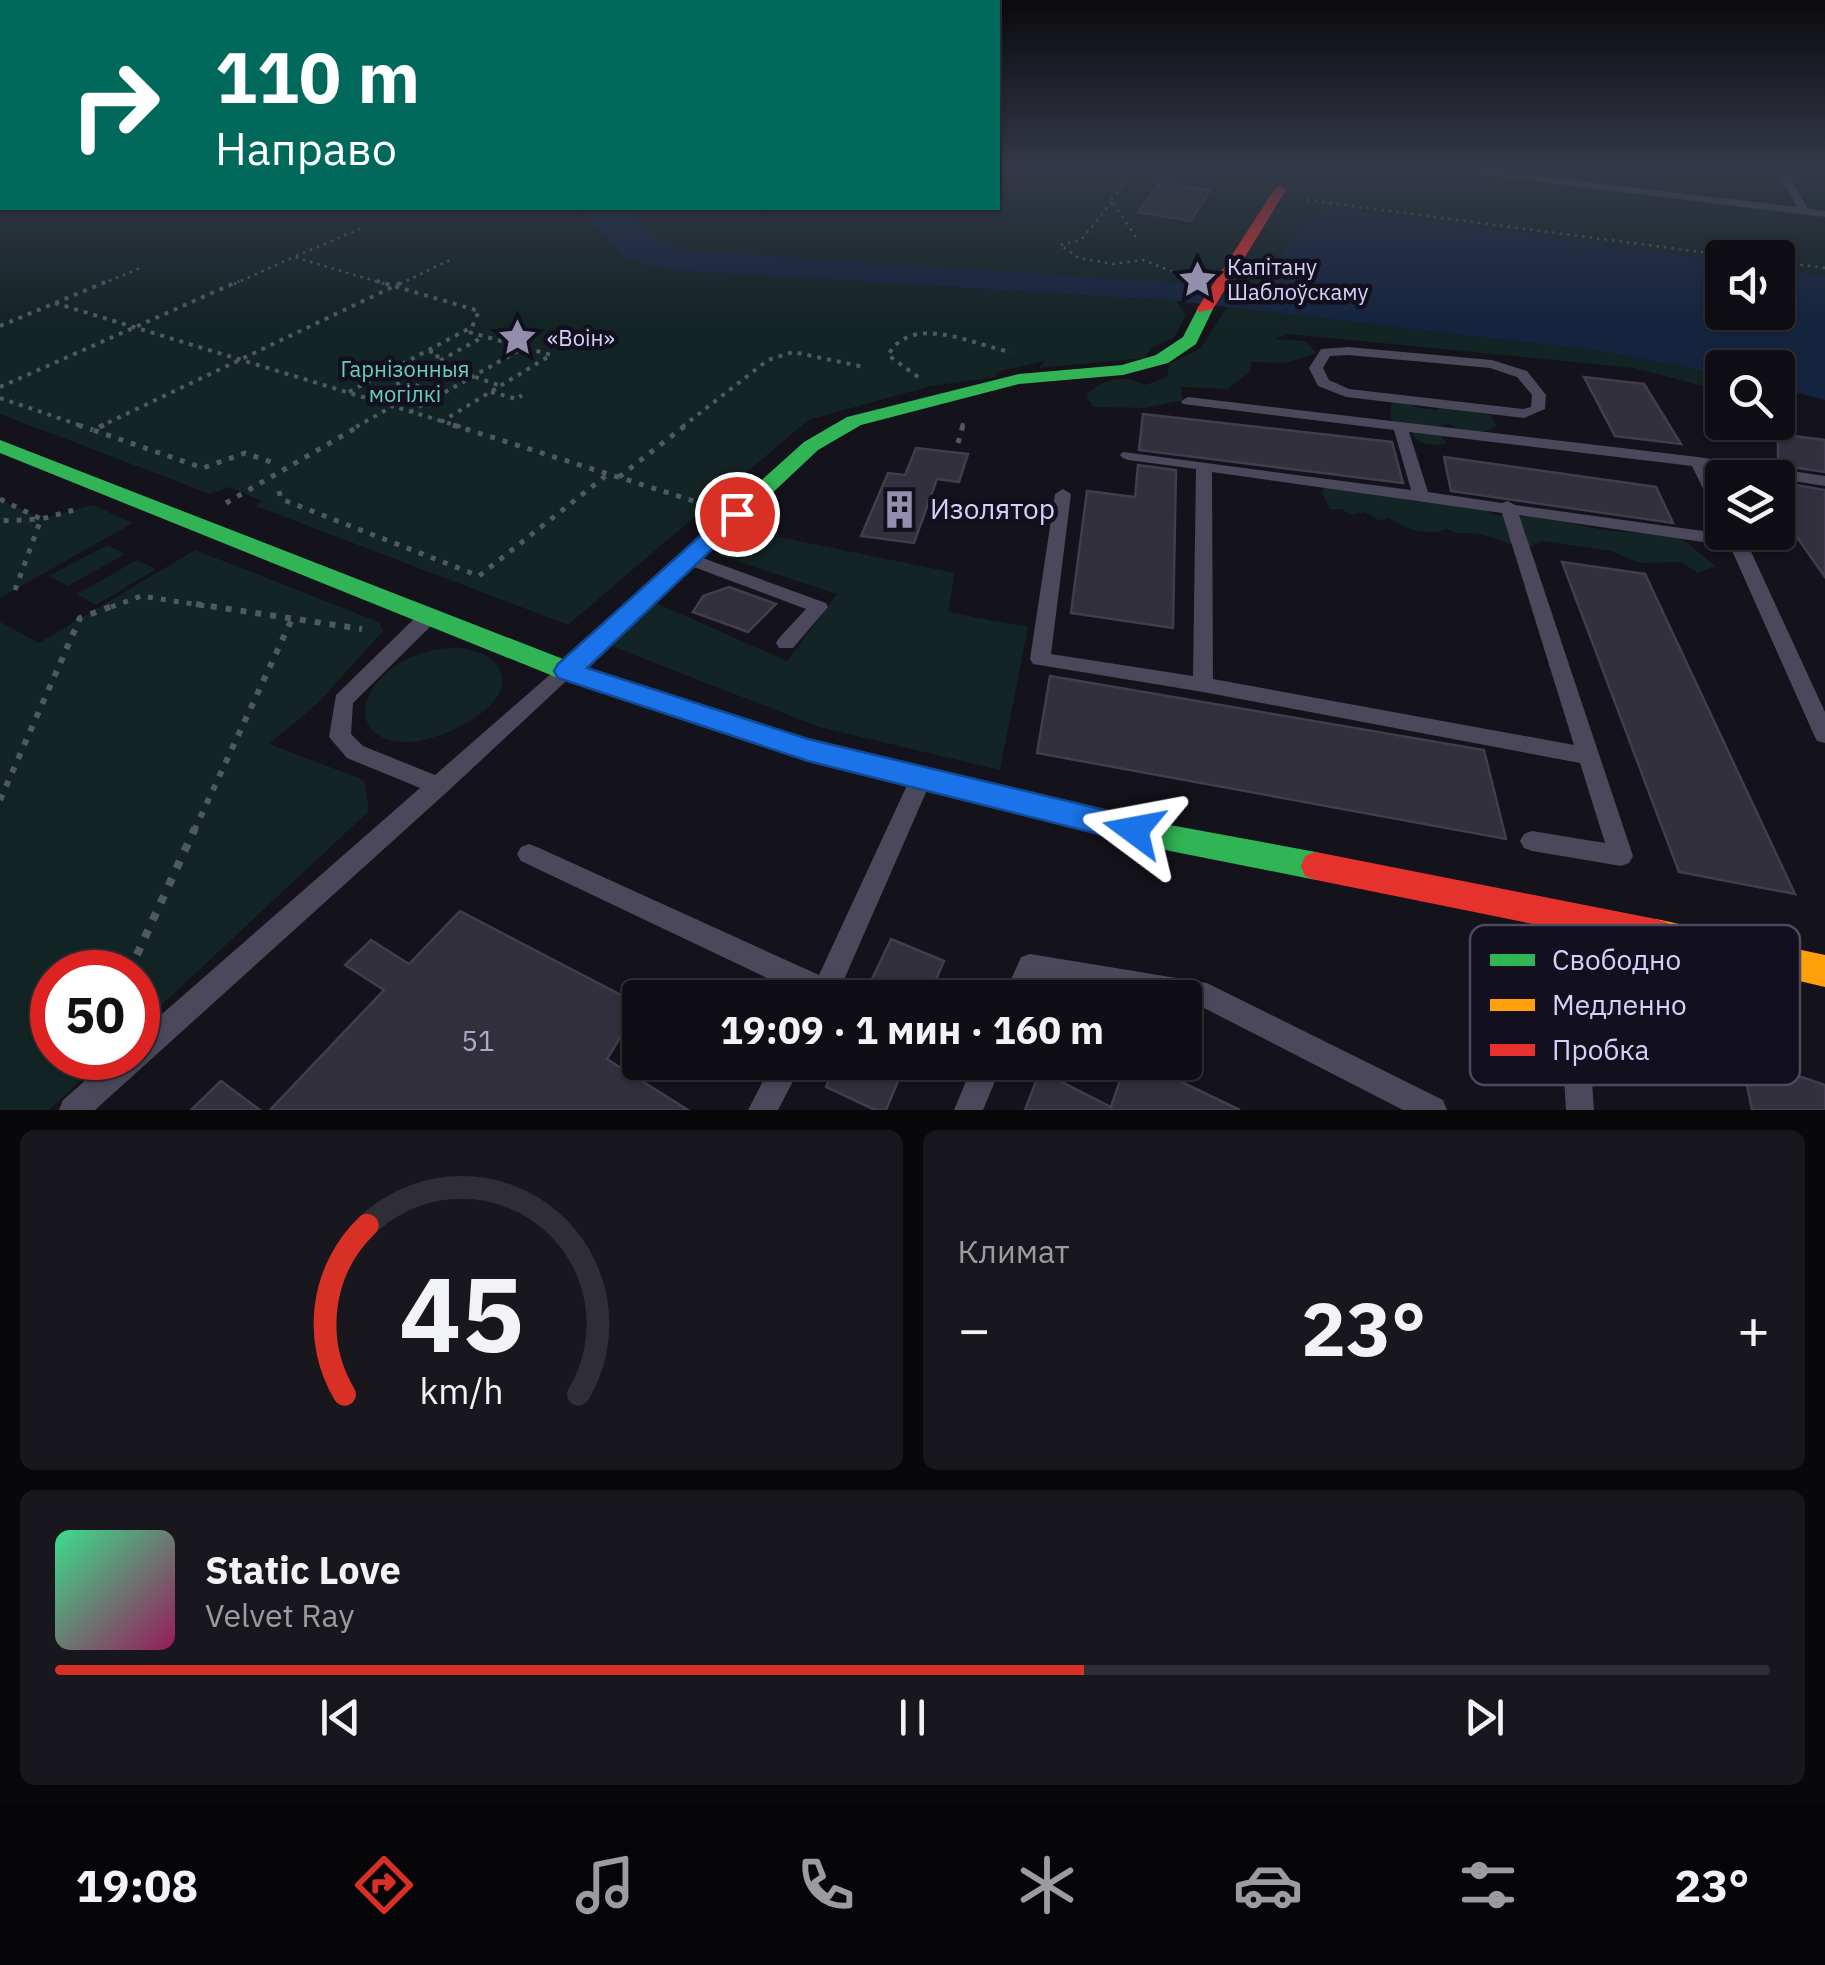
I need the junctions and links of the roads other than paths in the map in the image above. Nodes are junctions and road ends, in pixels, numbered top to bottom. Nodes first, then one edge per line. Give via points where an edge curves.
1 (1259, 220) edge
2 (1376, 398) junction
3 (1188, 401) dead end
4 (1378, 422) junction
5 (1400, 425) junction
6 (0, 446) edge
7 (1128, 455) dead end
8 (1698, 462) junction
9 (1204, 466) junction
10 (1705, 476) edge
11 (1825, 481) edge
12 (1064, 494) dead end
13 (1420, 494) junction
14 (1508, 506) junction
15 (1705, 533) edge
16 (1741, 550) edge
17 (688, 559) junction
18 (429, 616) junction
19 (786, 642) dead end
20 (567, 671) junction
21 (1203, 685) junction
22 (1825, 735) edge
23 (1589, 756) junction
24 (920, 780) junction
25 (439, 786) junction
26 (1532, 841) dead end
27 (530, 854) dead end
28 (1566, 914) junction
29 (1567, 925) edge
30 (1615, 925) edge
31 (1800, 966) edge
32 (1825, 972) edge
33 (794, 980) edge
34 (829, 980) edge
35 (1024, 980) edge
36 (1113, 980) edge
37 (1202, 995) edge
38 (160, 1033) edge
39 (107, 1080) edge
40 (779, 1080) edge
41 (980, 1080) edge
42 (1579, 1085) edge
43 (73, 1110) edge
44 (762, 1110) edge
45 (968, 1110) edge
46 (1434, 1110) edge
47 (1580, 1110) edge

1 - 17 main road via 1190,340 1162,359 1123,370 1019,379 854,421 811,446
2 - 2 lane via 1524,414 1538,410 1539,394 1522,374 1492,364 1326,352 1316,368 1323,383
2 - 4 lane
3 - 4 lane
4 - 5 lane
5 - 8 lane
5 - 13 lane
6 - 18 main road
7 - 9 lane
8 - 10 lane
8 - 11 lane
9 - 13 lane
9 - 21 lane
12 - 21 lane via 1040,659
13 - 14 lane
14 - 15 lane
14 - 23 lane
16 - 22 lane
17 - 19 lane via 819,606
17 - 20 main road
18 - 20 main road
18 - 25 lane via 344,700 340,738 355,752
20 - 24 main road
20 - 25 lane
21 - 23 lane
23 - 26 lane via 1621,856
24 - 28 main road via 1170,838
24 - 34 lane
25 - 38 lane
27 - 33 lane
28 - 29 lane
28 - 30 main road
31 - 32 main road
35 - 36 lane via 1030,966
37 - 46 lane
39 - 43 lane
40 - 44 lane
41 - 45 lane
42 - 47 lane

